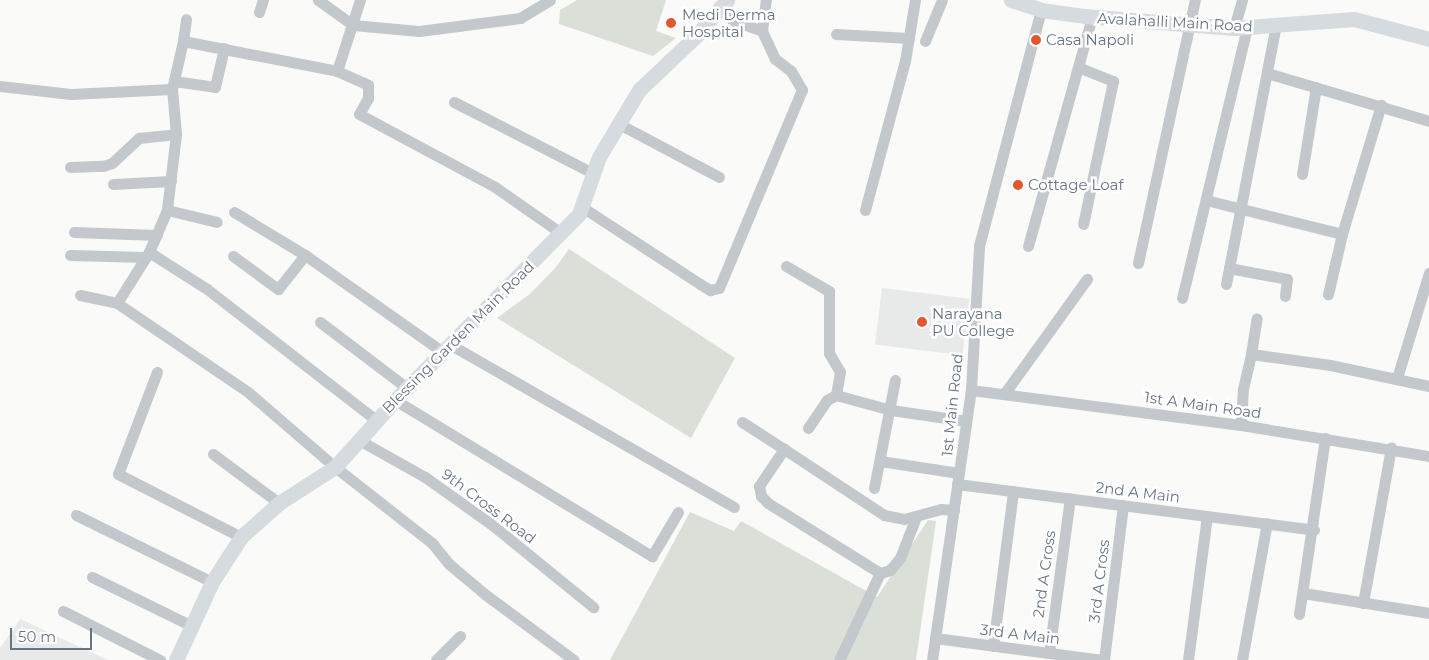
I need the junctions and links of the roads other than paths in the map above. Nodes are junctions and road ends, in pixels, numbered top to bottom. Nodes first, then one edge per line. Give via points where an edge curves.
1 (263, 0) edge
2 (318, 0) edge
3 (360, 0) edge
4 (550, 0) edge
5 (766, 0) edge
6 (915, 0) edge
7 (942, 0) edge
8 (1011, 0) edge
9 (1195, 0) edge
10 (1242, 0) edge
11 (726, 1) edge
12 (1042, 10) junction
13 (259, 12) dead end
14 (1092, 17) junction
15 (186, 19) dead end
16 (353, 25) junction
17 (1189, 25) junction
18 (1276, 25) junction
19 (1240, 28) junction
20 (762, 30) junction
21 (836, 34) dead end
22 (909, 38) junction
23 (1429, 39) edge
24 (183, 41) junction
25 (925, 41) dead end
26 (224, 48) junction
27 (1078, 67) junction
28 (337, 71) junction
29 (1267, 73) junction
30 (173, 85) junction
31 (0, 86) edge
32 (1316, 87) junction
33 (454, 102) dead end
34 (1381, 105) junction
35 (1429, 122) edge
36 (619, 124) junction
37 (176, 134) junction
38 (70, 167) dead end
39 (593, 173) junction
40 (1302, 174) dead end
41 (719, 177) dead end
42 (171, 181) junction
43 (113, 184) dead end
44 (1206, 200) junction
45 (582, 207) junction
46 (1241, 208) junction
47 (167, 210) junction
48 (865, 210) dead end
49 (234, 212) dead end
50 (217, 222) dead end
51 (1083, 224) dead end
52 (74, 232) dead end
53 (560, 233) junction
54 (1342, 234) junction
55 (156, 235) junction
56 (1028, 246) dead end
57 (147, 254) junction
58 (70, 255) dead end
59 (305, 255) junction
60 (233, 256) dead end
61 (1138, 263) dead end
62 (786, 266) dead end
63 (1229, 268) junction
64 (1429, 273) edge
65 (1087, 279) dead end
66 (1226, 284) dead end
67 (1328, 294) dead end
68 (80, 295) dead end
69 (1285, 296) dead end
70 (1182, 298) dead end
71 (117, 302) junction
72 (1256, 318) dead end
73 (320, 322) dead end
74 (447, 348) junction
75 (1251, 354) junction
76 (157, 372) dead end
77 (1397, 378) junction
78 (895, 380) dead end
79 (1429, 386) edge
80 (407, 388) junction
81 (971, 390) junction
82 (1004, 394) junction
83 (836, 395) junction
84 (395, 400) junction
85 (891, 410) junction
86 (376, 421) junction
87 (742, 422) dead end
88 (966, 422) junction
89 (1241, 425) junction
90 (808, 428) dead end
91 (1326, 438) junction
92 (359, 440) junction
93 (1391, 447) junction
94 (784, 449) junction
95 (213, 454) dead end
96 (1429, 456) edge
97 (880, 461) junction
98 (335, 467) junction
99 (958, 479) junction
100 (874, 488) dead end
101 (1014, 491) junction
102 (1070, 498) junction
103 (279, 503) junction
104 (1123, 505) junction
105 (734, 507) dead end
106 (954, 510) junction
107 (678, 512) dead end
108 (76, 515) dead end
109 (1207, 516) junction
110 (916, 517) junction
111 (1267, 523) junction
112 (1314, 530) junction
113 (241, 537) junction
114 (880, 573) junction
115 (92, 577) dead end
116 (212, 582) junction
117 (1303, 593) junction
118 (1363, 603) junction
119 (593, 607) dead end
120 (63, 611) dead end
121 (1429, 613) edge
122 (1299, 614) dead end
123 (192, 626) junction
124 (460, 636) dead end
125 (935, 638) junction
126 (992, 646) junction
127 (1049, 653) junction
128 (160, 660) edge
129 (176, 660) edge
130 (436, 660) edge
131 (574, 660) edge
132 (839, 660) edge
133 (932, 660) edge
134 (1103, 660) edge
135 (1188, 660) edge
136 (1242, 660) edge

1 - 13 street
2 - 16 street
3 - 16 street
4 - 16 street via 520,18 466,28 419,31
5 - 20 street
6 - 22 street
7 - 25 street
8 - 12 main road, Avalahalli Main Road
9 - 17 street
10 - 19 street
11 - 20 street via 732,20
11 - 36 main road, Blessing Garden Main Road via 696,36 639,90
12 - 14 main road, Avalahalli Main Road
12 - 81 street, 1st Main Road via 978,246
14 - 17 main road, Avalahalli Main Road
14 - 27 street
15 - 24 street
16 - 28 street
17 - 19 main road, Avalahalli Main Road
17 - 61 street
18 - 19 main road, Avalahalli Main Road
18 - 23 main road, Avalahalli Main Road via 1354,19
18 - 29 street
19 - 44 street
20 - 45 street via 775,59 791,71 802,90 719,288 710,290
21 - 22 street
22 - 48 street
24 - 26 street
24 - 30 street
26 - 28 street
26 - 30 street via 215,87
27 - 51 street via 1112,82
27 - 56 street
28 - 53 street via 368,85 368,98 359,114 495,187
29 - 32 street
29 - 46 street
30 - 31 street via 71,94
30 - 37 street
32 - 34 street
32 - 40 street
33 - 39 street
34 - 35 street
34 - 54 street
36 - 39 main road, Blessing Garden Main Road
36 - 41 street
37 - 38 street via 139,138 112,163
37 - 42 street
39 - 45 main road, Blessing Garden Main Road
42 - 43 street
42 - 47 street
44 - 46 street
44 - 70 street
45 - 53 main road, Blessing Garden Main Road
46 - 54 street
46 - 63 street
47 - 50 street
47 - 55 street
49 - 59 street
52 - 55 street
53 - 74 main road, Blessing Garden Main Road
54 - 67 street
55 - 57 street
57 - 58 street
57 - 71 street
57 - 86 street via 206,289
59 - 60 street via 278,289
59 - 74 street
62 - 83 street via 829,291 829,353 840,372
63 - 66 street
63 - 69 street via 1287,279
64 - 77 street
65 - 82 street
68 - 71 street
71 - 98 street via 248,392
72 - 75 street
73 - 80 street
74 - 80 main road, Blessing Garden Main Road
74 - 105 street
75 - 77 street
75 - 89 street via 1243,388
76 - 113 street via 118,474
77 - 79 street
78 - 85 street
80 - 84 main road, Blessing Garden Main Road
81 - 82 street, 1st A Main Road
81 - 88 street, 1st Main Road
82 - 89 street, 1st A Main Road
83 - 85 street
83 - 90 street via 827,400
84 - 86 main road, Blessing Garden Main Road
84 - 107 street via 652,556
85 - 88 street
85 - 97 street
86 - 92 main road, Blessing Garden Main Road
87 - 94 street
88 - 99 street, 1st Main Road
89 - 91 street, 1st A Main Road
91 - 93 street, 1st A Main Road
91 - 112 street
92 - 98 main road, Blessing Garden Main Road
92 - 119 street, 9th Cross Road via 425,477 491,524
93 - 96 street, 1st A Main Road
93 - 118 street
94 - 110 street via 884,515 904,519
94 - 114 street via 760,484 761,496
95 - 103 street
97 - 99 street, 2nd A Main
97 - 100 street
98 - 103 main road, Blessing Garden Main Road
98 - 131 street via 432,543 449,564 486,595
99 - 101 street, 2nd A Main
99 - 106 street, 1st Main Road
101 - 102 street, 2nd A Main
101 - 126 street
102 - 104 street, 2nd A Main
102 - 127 street, 2nd A Cross
103 - 113 main road, Blessing Garden Main Road
104 - 109 street, 2nd A Main
104 - 134 street, 3rd A Cross
106 - 110 street via 941,509
106 - 125 street, 1st Main Road
108 - 116 street
109 - 111 street, 2nd A Main
109 - 135 street
110 - 114 street via 900,558 890,570
111 - 112 street, 2nd A Main
111 - 136 street
112 - 117 street
113 - 116 main road, Blessing Garden Main Road
114 - 132 street
115 - 123 street
116 - 123 main road, Blessing Garden Main Road
117 - 118 street
117 - 122 street
118 - 121 street
120 - 128 street
123 - 129 main road, Blessing Garden Main Road
124 - 130 street
125 - 126 street, 3rd A Main
125 - 133 street, 1st Main Road
126 - 127 street, 3rd A Main
127 - 134 street, 3rd A Main

